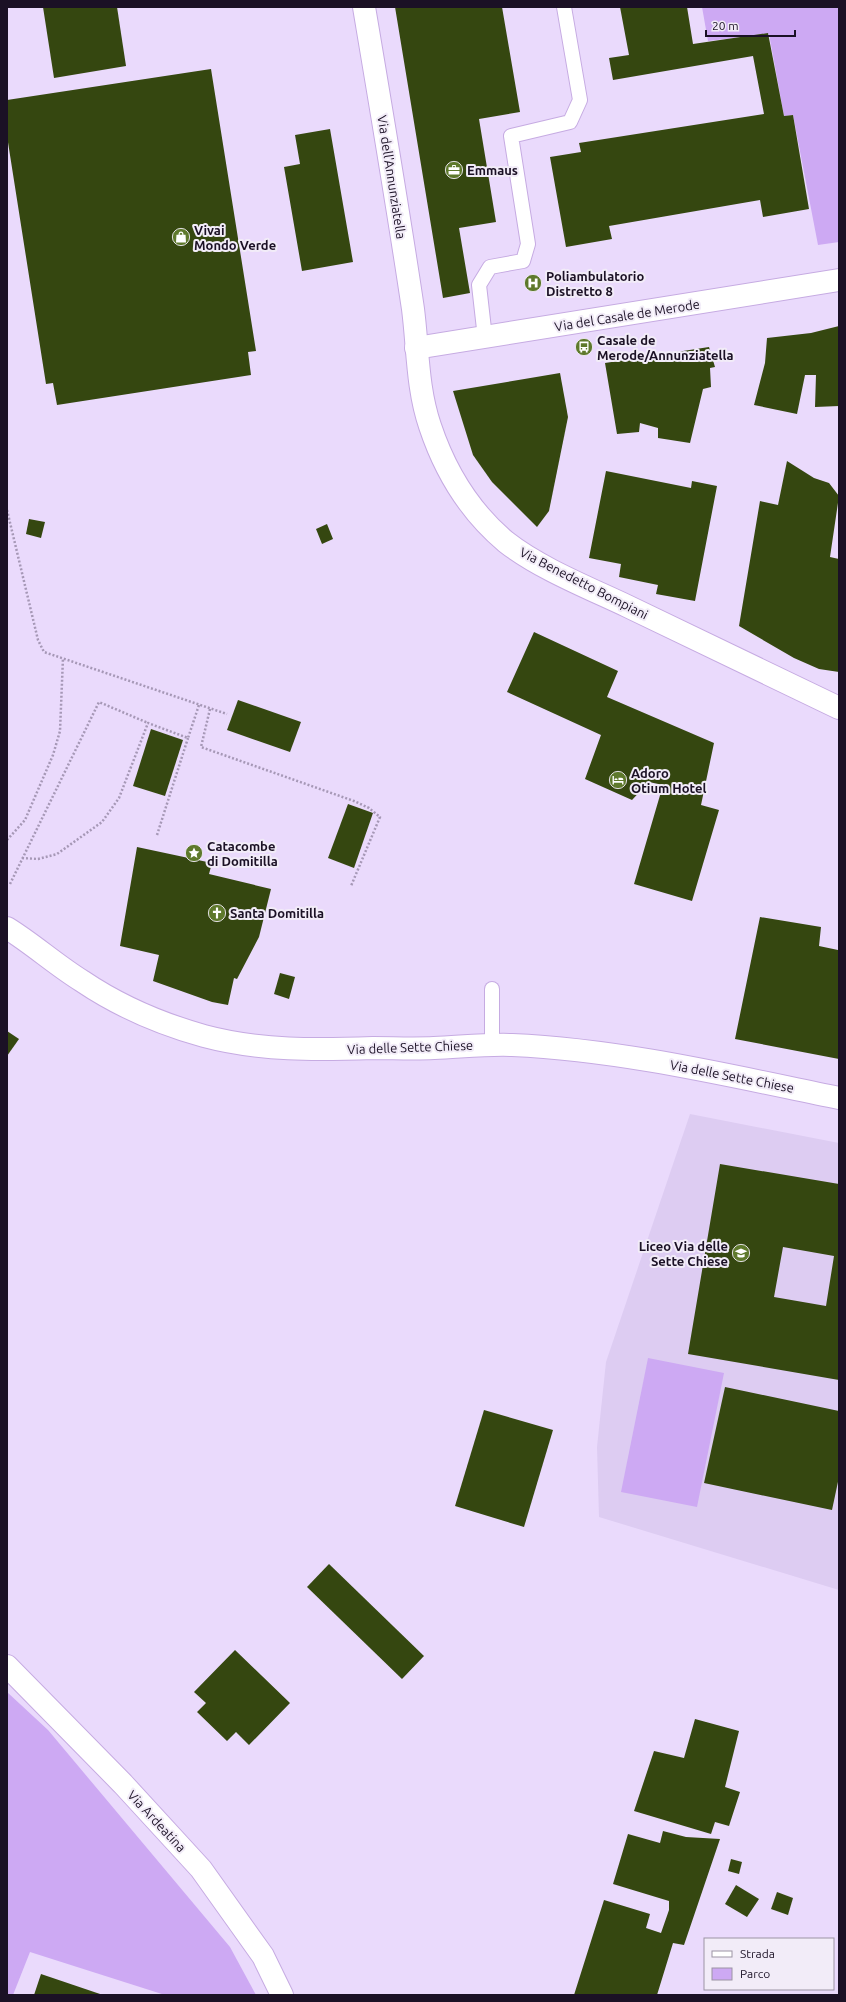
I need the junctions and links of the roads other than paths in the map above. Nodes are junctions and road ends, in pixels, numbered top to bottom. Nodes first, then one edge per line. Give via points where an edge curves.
1 (364, 7) edge
2 (564, 7) edge
3 (839, 280) edge
4 (485, 338) junction
5 (416, 348) junction
6 (839, 708) edge
7 (7, 928) edge
8 (492, 989) dead end
9 (492, 1045) junction
10 (839, 1098) edge
11 (7, 1666) edge
12 (282, 1995) edge

1 - 5 street, Via dell'Annunziatella via 413,312
2 - 4 lane via 580,100 570,122 511,136 528,244 523,261 490,267 479,285
3 - 4 street, Via del Casale de Merode
4 - 5 street, Via del Casale de Merode
5 - 6 street, Via Benedetto Bompiani via 421,392 427,416 449,471 477,513 508,543 573,580
7 - 9 street, Via delle Sette Chiese via 110,999 150,1017 205,1036 282,1048 318,1050
8 - 9 lane
9 - 10 street, Via delle Sette Chiese via 544,1047 630,1057 724,1073
11 - 12 street, Via Ardeatina via 123,1784 201,1869 263,1956

